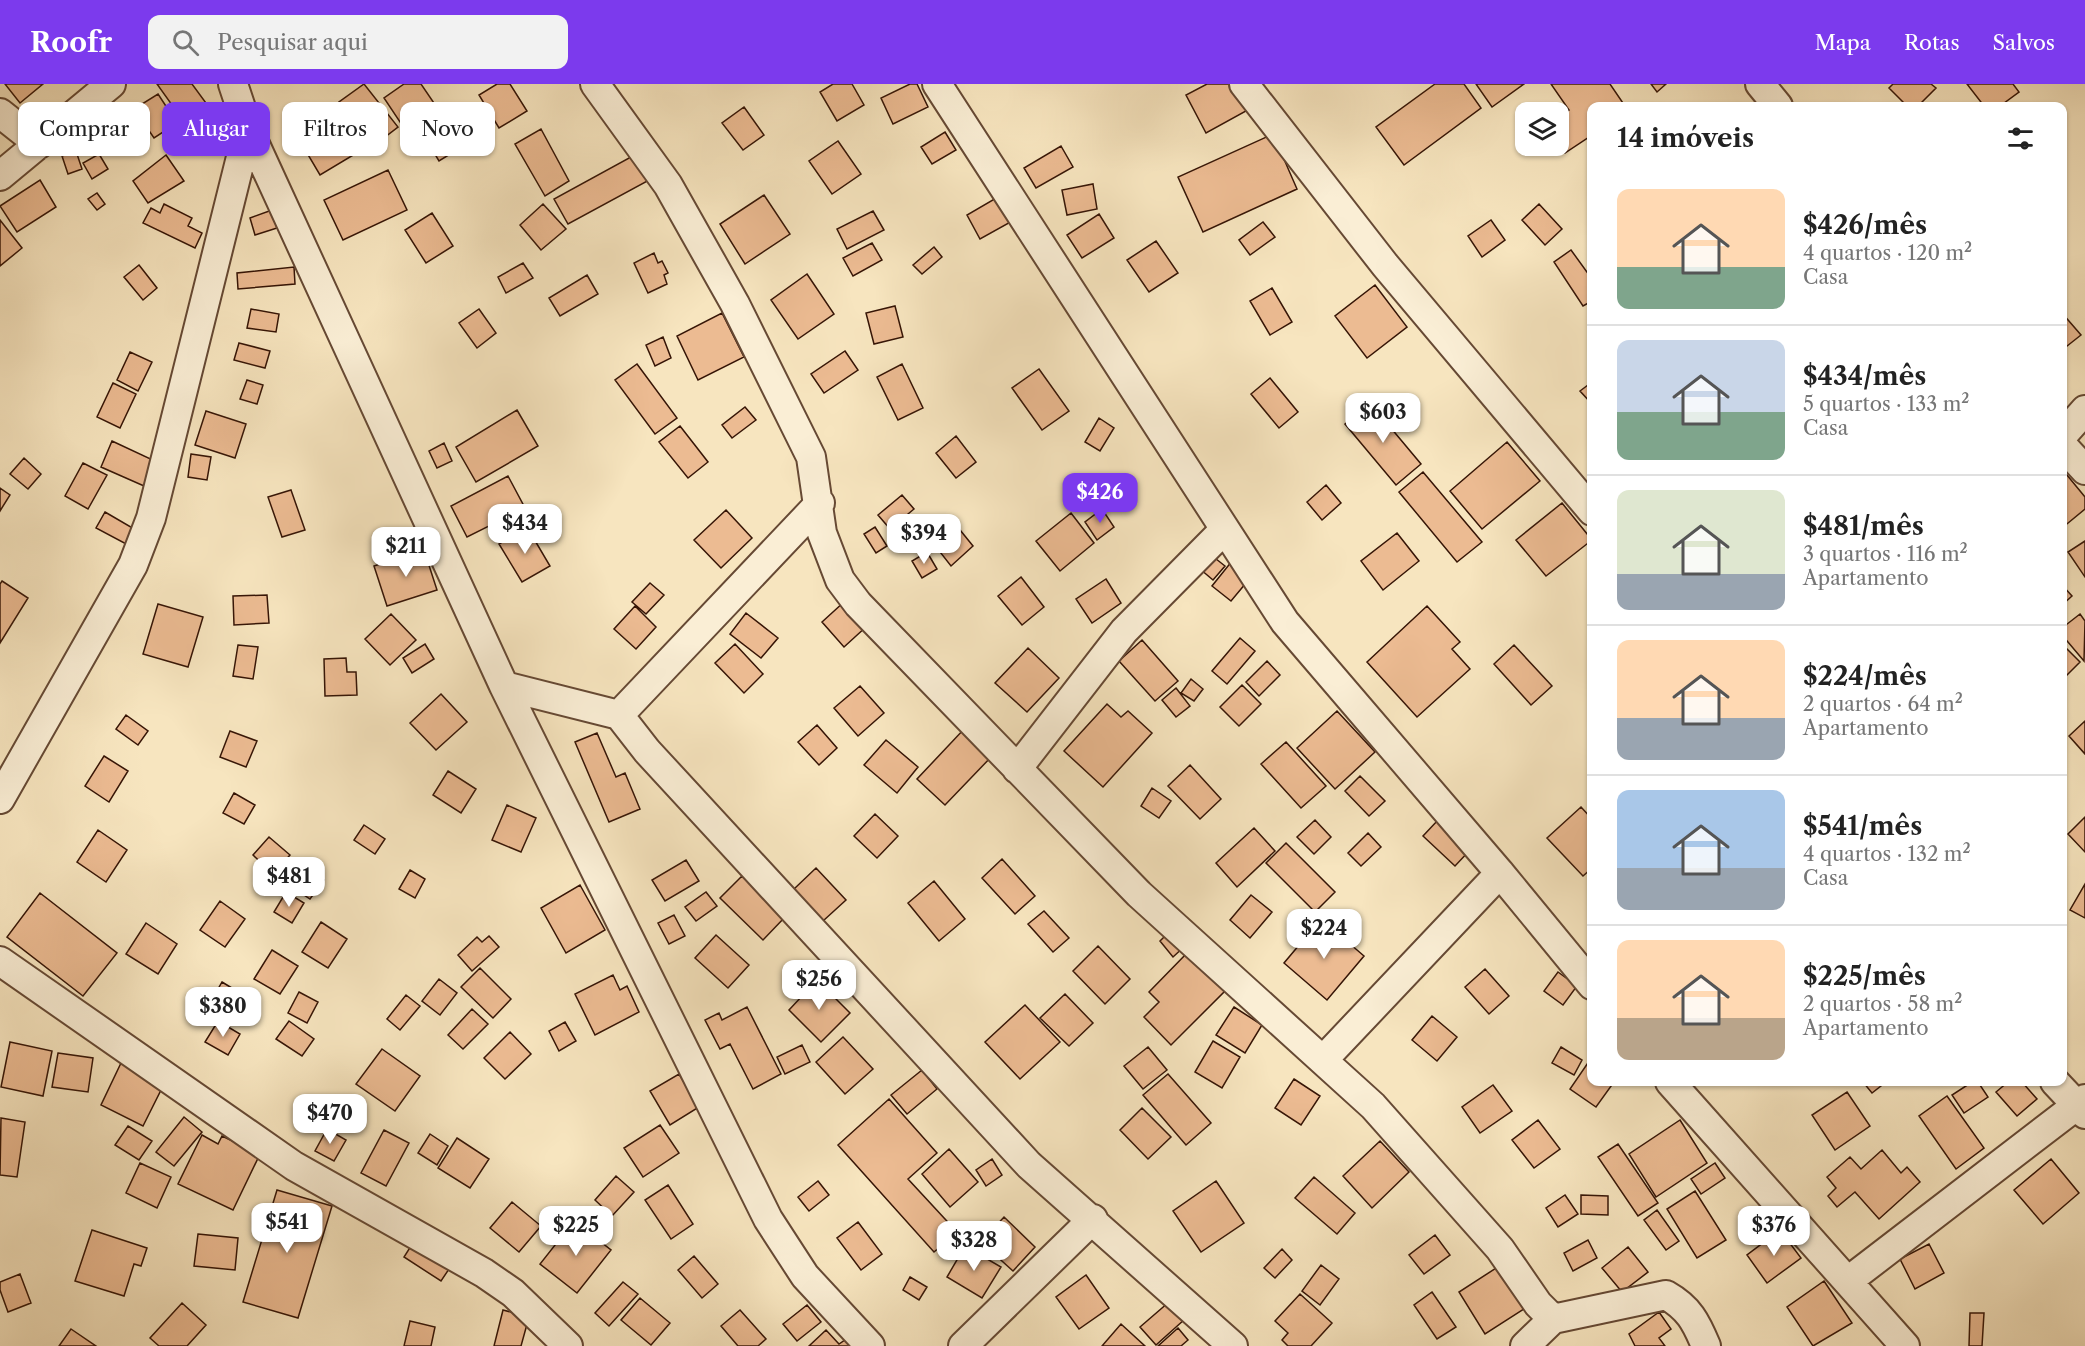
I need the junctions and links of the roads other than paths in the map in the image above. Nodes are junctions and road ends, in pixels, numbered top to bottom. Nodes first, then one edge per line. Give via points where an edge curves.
1 (111, 84) edge
2 (233, 84) edge
3 (595, 84) edge
4 (937, 84) edge
5 (1244, 84) edge
6 (1760, 84) edge
7 (89, 102) edge
8 (239, 102) edge
9 (1775, 102) edge
10 (0, 113) edge
11 (18, 127) edge
12 (24, 156) edge
13 (241, 156) edge
14 (260, 156) edge
15 (0, 176) edge
16 (2085, 410) edge
17 (2067, 430) edge
18 (2067, 450) edge
19 (2085, 470) edge
20 (820, 503) junction
21 (1587, 505) edge
22 (1224, 530) junction
23 (504, 686) junction
24 (619, 715) junction
25 (1017, 769) junction
26 (0, 799) edge
27 (1500, 873) junction
28 (0, 961) edge
29 (1587, 979) edge
30 (1323, 1060) junction
31 (1674, 1086) edge
32 (2060, 1086) edge
33 (2082, 1106) edge
34 (1093, 1219) junction
35 (1848, 1281) junction
36 (1553, 1319) junction
37 (568, 1346) edge
38 (870, 1346) edge
39 (963, 1346) edge
40 (1233, 1346) edge
41 (1525, 1346) edge
42 (1706, 1346) edge
43 (1905, 1346) edge

1 - 7 street
2 - 8 street
3 - 20 street via 668,185 735,304 812,457
4 - 22 street
5 - 21 street via 1385,265
6 - 9 street
10 - 11 street
12 - 15 street
13 - 26 street via 151,518 133,566
14 - 23 street
16 - 17 street
18 - 19 street
20 - 24 street
20 - 25 street via 822,533 840,580 858,604
22 - 25 street via 1124,631
22 - 27 street via 1285,622
23 - 24 street
23 - 38 street via 768,1219 805,1276
24 - 34 street via 647,751 986,1120 1029,1165
25 - 30 street via 1139,894
27 - 29 street
27 - 30 street
28 - 37 street via 294,1166 484,1273 513,1293
30 - 36 street via 1372,1106 1500,1249
31 - 35 street
32 - 33 street
33 - 35 street
34 - 39 street
34 - 40 street
35 - 43 street
36 - 41 street
36 - 42 street via 1666,1295 1694,1316

